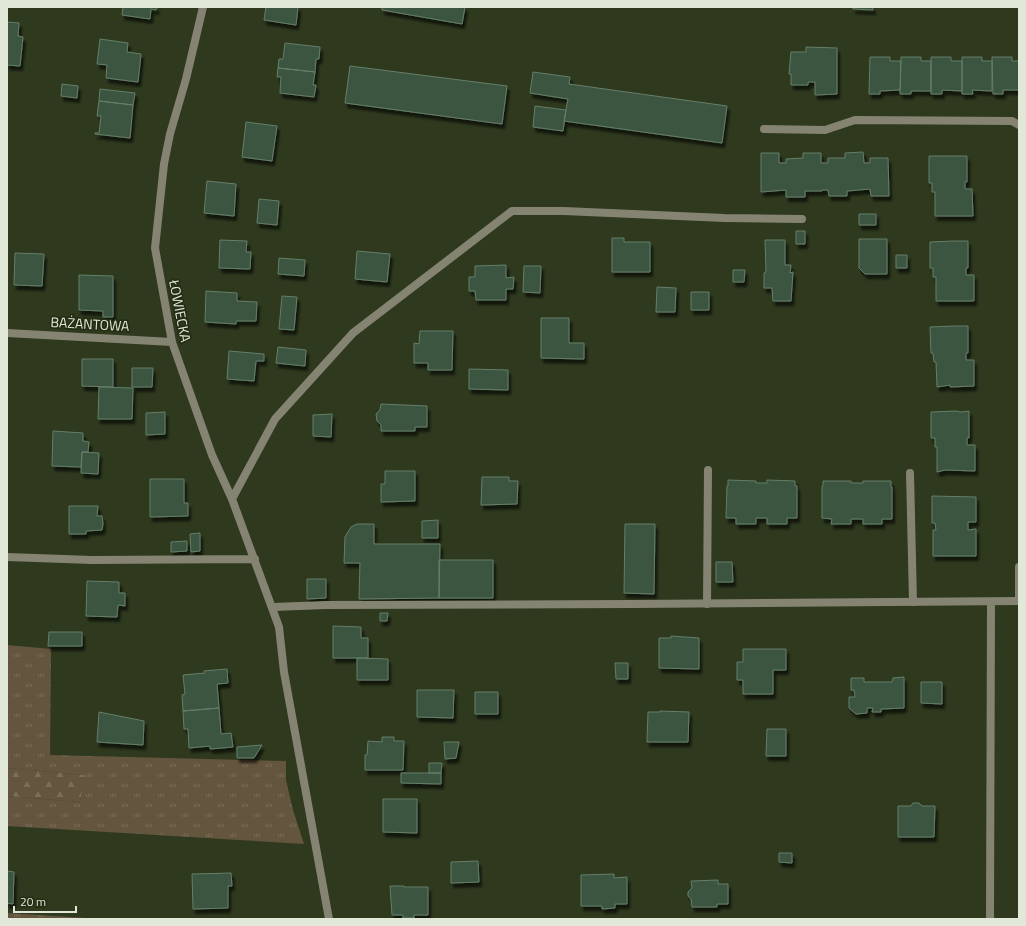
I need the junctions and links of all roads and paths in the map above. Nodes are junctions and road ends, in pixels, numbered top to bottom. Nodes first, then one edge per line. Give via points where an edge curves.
1 (203, 7) edge
2 (1019, 125) edge
3 (764, 129) dead end
4 (802, 219) dead end
5 (7, 333) edge
6 (172, 342) junction
7 (708, 470) dead end
8 (910, 472) dead end
9 (232, 499) junction
10 (7, 557) edge
11 (255, 559) junction
12 (1019, 567) edge
13 (1019, 601) edge
14 (913, 602) junction
15 (991, 602) junction
16 (707, 604) junction
17 (273, 608) junction
18 (329, 919) edge
19 (990, 919) edge

1 - 6 street, ŁOWIECKA via 165,157 155,248
2 - 3 street via 1012,121 855,120 825,130
4 - 9 street via 512,211 353,333 275,419
5 - 6 street, BAŻANTOWA
6 - 9 street, ŁOWIECKA via 212,455
7 - 16 street
8 - 14 street
9 - 11 street, ŁOWIECKA
10 - 11 street
11 - 17 street, ŁOWIECKA
12 - 13 street
13 - 15 street
14 - 15 street
14 - 16 street
15 - 19 street
16 - 17 street via 326,605
17 - 18 street, ŁOWIECKA via 279,627 284,672

